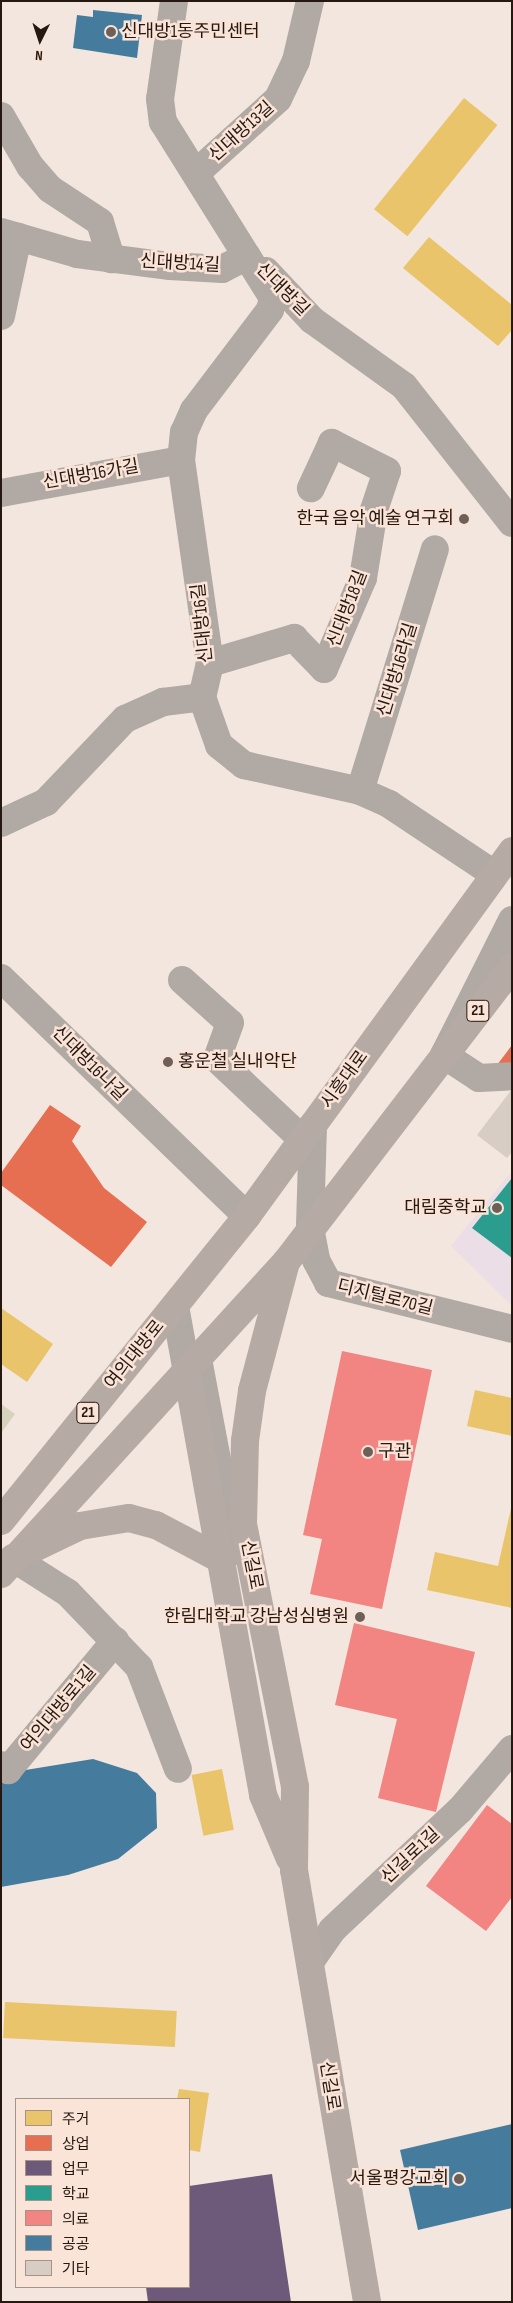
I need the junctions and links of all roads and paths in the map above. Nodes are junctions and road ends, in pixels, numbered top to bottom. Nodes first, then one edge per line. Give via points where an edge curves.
1 (174, 1) edge
2 (310, 1) edge
3 (1, 116) edge
4 (196, 174) junction
5 (10, 234) edge
6 (247, 256) junction
7 (110, 259) junction
8 (1, 316) edge
9 (181, 460) junction
10 (311, 488) dead end
11 (1, 493) edge
12 (512, 523) edge
13 (435, 549) dead end
14 (210, 663) junction
15 (202, 697) junction
16 (360, 791) junction
17 (1, 823) edge
18 (512, 850) edge
19 (494, 874) junction
20 (512, 920) edge
21 (512, 967) edge
22 (1, 978) edge
23 (182, 980) dead end
24 (444, 1056) junction
25 (512, 1076) edge
26 (307, 1132) junction
27 (247, 1216) junction
28 (310, 1228) junction
29 (286, 1262) junction
30 (175, 1306) junction
31 (512, 1330) edge
32 (193, 1366) junction
33 (1, 1520) edge
34 (222, 1560) junction
35 (250, 1562) junction
36 (7, 1566) edge
37 (115, 1641) junction
38 (512, 1749) edge
39 (1, 1765) edge
40 (178, 1770) dead end
41 (294, 1870) junction
42 (310, 1962) junction
43 (367, 2302) edge

1 - 4 street, 신대방길 via 160,99 162,115
2 - 4 street, 신대방13길 via 296,61 278,99
3 - 7 street via 30,166 50,189 100,222
4 - 6 street, 신대방길
5 - 7 street, 신대방14길
5 - 8 street, 신대방14길
6 - 7 street, 신대방14길 via 222,269
6 - 9 street, 신대방16길 via 273,298 270,310 194,410 184,432
6 - 12 street, 신대방길 via 312,320 404,386
9 - 11 street, 신대방16가길
9 - 14 street, 신대방16길
10 - 14 street, 신대방18길 via 332,443 387,471 374,510 363,578 324,669 294,638
13 - 16 street, 신대방16라길
14 - 15 street, 신대방16길
15 - 16 street via 219,745 244,765
15 - 17 street via 164,702 125,718 46,802
16 - 19 street via 389,804
18 - 19 main road, 시흥대로
19 - 26 main road, 시흥대로
20 - 24 street
21 - 24 main road, 21
22 - 27 street, 신대방16나길
23 - 26 street via 230,1023 217,1059
24 - 25 street via 479,1078
24 - 28 main road, 21
26 - 27 main road, 시흥대로
26 - 28 street, 디지털로70길
27 - 30 main road, 시흥대로
28 - 29 main road, 21
28 - 31 street, 디지털로70길 via 316,1260 328,1283
29 - 32 main road, 21
29 - 35 main road, 신길로 via 258,1362 245,1440 243,1524
30 - 32 street, 신길로
30 - 33 main road, 여의대방로 / 21
32 - 34 main road, 신길로
32 - 35 street via 229,1523
32 - 36 main road via 128,1430
34 - 36 main road via 156,1525 130,1518 80,1526
34 - 41 main road, 신길로 via 263,1795
35 - 41 main road, 신길로 via 295,1787
36 - 37 street via 68,1593
37 - 39 street, 여의대방로1길 via 8,1770
37 - 40 street via 139,1667
38 - 42 street, 신길로1길 via 460,1810 332,1930
41 - 42 main road, 신길로
42 - 43 main road, 신길로

